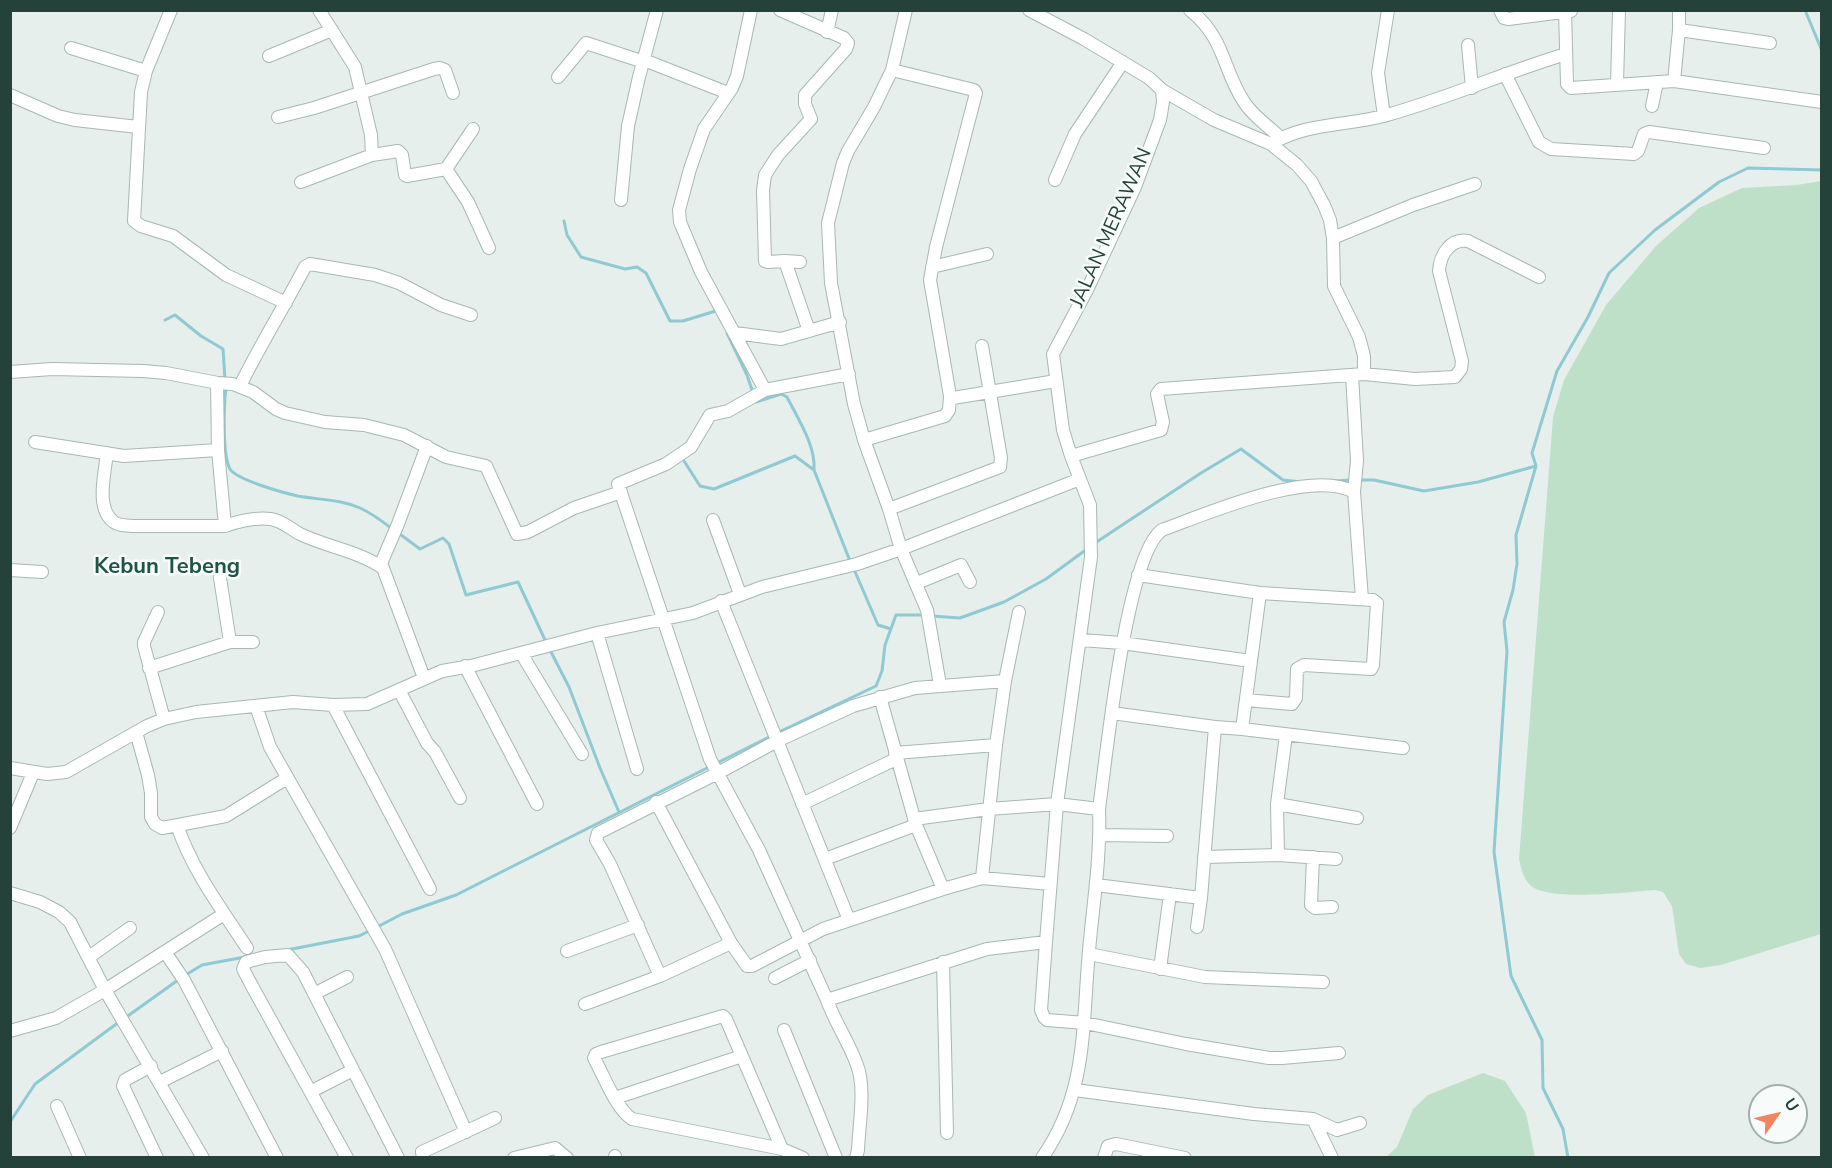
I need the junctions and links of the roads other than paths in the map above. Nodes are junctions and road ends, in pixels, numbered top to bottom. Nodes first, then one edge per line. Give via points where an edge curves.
1 (171, 10) edge
2 (319, 10) edge
3 (657, 10) edge
4 (751, 10) edge
5 (780, 10) edge
6 (832, 10) edge
7 (906, 10) edge
8 (1029, 10) edge
9 (1388, 10) edge
10 (1500, 10) edge
11 (1619, 10) edge
12 (1678, 10) edge
13 (1193, 11) edge
14 (1567, 11) edge
15 (332, 30) junction
16 (1679, 30) junction
17 (826, 32) junction
18 (1770, 43) dead end
19 (1468, 45) dead end
20 (71, 48) dead end
21 (1566, 54) junction
22 (269, 56) dead end
23 (644, 61) junction
24 (1123, 62) junction
25 (892, 70) junction
26 (146, 71) junction
27 (1505, 74) junction
28 (558, 77) dead end
29 (1674, 81) junction
30 (1657, 82) junction
31 (1617, 84) junction
32 (1472, 88) junction
33 (1162, 90) junction
34 (362, 93) junction
35 (453, 93) dead end
36 (728, 93) junction
37 (10, 95) edge
38 (1821, 102) edge
39 (1652, 106) dead end
40 (1383, 116) junction
41 (278, 117) dead end
42 (138, 127) junction
43 (473, 129) dead end
44 (1276, 141) junction
45 (1764, 148) dead end
46 (372, 155) junction
47 (447, 169) junction
48 (1054, 180) dead end
49 (301, 182) dead end
50 (1475, 184) dead end
51 (621, 200) dead end
52 (1332, 238) junction
53 (489, 248) dead end
54 (987, 254) dead end
55 (785, 261) junction
56 (800, 262) dead end
57 (932, 267) junction
58 (1539, 277) dead end
59 (286, 303) junction
60 (471, 315) dead end
61 (840, 322) junction
62 (809, 331) junction
63 (735, 333) junction
64 (982, 346) dead end
65 (10, 372) edge
66 (849, 374) junction
67 (1358, 374) junction
68 (1056, 381) junction
69 (218, 383) junction
70 (236, 385) junction
71 (764, 391) junction
72 (990, 391) junction
73 (950, 397) junction
74 (864, 440) junction
75 (35, 442) dead end
76 (427, 446) junction
77 (218, 450) junction
78 (107, 453) junction
79 (1071, 456) junction
80 (1080, 479) junction
81 (1355, 483) junction
82 (621, 492) junction
83 (889, 509) junction
84 (713, 519) dead end
85 (225, 526) junction
86 (901, 549) junction
87 (380, 566) junction
88 (10, 570) edge
89 (42, 572) dead end
90 (1138, 575) junction
91 (220, 578) dead end
92 (970, 582) dead end
93 (917, 583) junction
94 (1260, 593) junction
95 (740, 594) junction
96 (1362, 599) junction
97 (721, 601) junction
98 (158, 612) dead end
99 (1019, 612) dead end
100 (662, 620) junction
101 (597, 633) junction
102 (1081, 640) junction
103 (230, 642) junction
104 (254, 642) dead end
105 (1122, 643) junction
106 (520, 653) junction
107 (1251, 661) junction
108 (465, 666) junction
109 (149, 668) junction
110 (424, 678) junction
111 (1005, 681) junction
112 (939, 686) junction
113 (399, 690) junction
114 (880, 697) junction
115 (1246, 700) junction
116 (333, 705) junction
117 (256, 706) junction
118 (1112, 712) junction
119 (164, 718) junction
120 (1215, 727) junction
121 (1242, 729) junction
122 (136, 732) junction
123 (1286, 735) junction
124 (777, 739) junction
125 (996, 745) junction
126 (1403, 748) dead end
127 (582, 754) dead end
128 (895, 756) junction
129 (714, 767) junction
130 (10, 768) edge
131 (637, 769) dead end
132 (33, 773) junction
133 (287, 778) junction
134 (460, 798) dead end
135 (656, 802) junction
136 (537, 804) dead end
137 (802, 804) junction
138 (1057, 804) junction
139 (1277, 804) junction
140 (989, 809) junction
141 (1099, 809) junction
142 (1357, 819) dead end
143 (915, 822) junction
144 (177, 825) junction
145 (10, 828) edge
146 (1100, 835) junction
147 (1167, 836) dead end
148 (1278, 855) junction
149 (1204, 857) junction
150 (1313, 857) junction
151 (825, 859) junction
152 (1336, 859) dead end
153 (982, 878) junction
154 (1050, 884) junction
155 (1096, 885) junction
156 (430, 889) dead end
157 (942, 889) junction
158 (10, 893) edge
159 (1170, 894) junction
160 (1201, 897) junction
161 (1332, 907) dead end
162 (224, 914) junction
163 (849, 920) junction
164 (638, 925) junction
165 (1197, 927) dead end
166 (130, 928) dead end
167 (799, 940) junction
168 (1046, 942) junction
169 (731, 943) junction
170 (247, 948) dead end
171 (567, 951) dead end
172 (165, 952) junction
173 (1089, 954) junction
174 (89, 957) junction
175 (810, 960) junction
176 (943, 962) junction
177 (1160, 969) junction
178 (347, 976) dead end
179 (660, 976) junction
180 (775, 978) dead end
181 (1323, 982) dead end
182 (105, 990) junction
183 (314, 994) junction
184 (827, 1000) junction
185 (585, 1004) dead end
186 (1085, 1023) junction
187 (784, 1030) dead end
188 (10, 1031) edge
189 (222, 1051) junction
190 (1339, 1053) dead end
191 (742, 1056) junction
192 (151, 1066) junction
193 (353, 1070) junction
194 (160, 1082) junction
195 (1075, 1089) junction
196 (312, 1091) junction
197 (615, 1098) junction
198 (57, 1106) dead end
199 (495, 1118) dead end
200 (1312, 1119) junction
201 (1360, 1123) dead end
202 (466, 1132) junction
203 (946, 1133) dead end
204 (782, 1149) junction
205 (80, 1158) edge
206 (157, 1158) edge
207 (203, 1158) edge
208 (277, 1158) edge
209 (347, 1158) edge
210 (399, 1158) edge
211 (423, 1158) edge
212 (514, 1158) edge
213 (567, 1158) edge
214 (803, 1158) edge
215 (836, 1158) edge
216 (856, 1158) edge
217 (1042, 1158) edge
218 (1104, 1158) edge
219 (1185, 1158) edge
220 (1332, 1158) edge

1 - 26 street
2 - 15 street
3 - 23 street
4 - 36 street via 739,70
5 - 17 street
6 - 17 street
7 - 25 street
8 - 24 street
9 - 40 street via 1378,73
10 - 14 street via 1508,19
11 - 31 street
12 - 16 street
13 - 44 street via 1216,39 1245,104
14 - 21 street
15 - 22 street
15 - 34 street via 355,67
16 - 18 street
16 - 29 street
17 - 55 street via 844,38 848,46 805,95 811,119 770,166 764,181 765,261
19 - 32 street
20 - 26 street
21 - 27 street
21 - 31 street via 1570,87
23 - 28 street via 586,43
23 - 36 street
23 - 51 street via 628,126
24 - 33 street
24 - 48 street via 1075,134
25 - 57 street via 976,93
25 - 61 street via 848,151 830,215 831,284
26 - 42 street
27 - 32 street
27 - 45 street via 1539,142 1551,149 1634,154 1644,134 1649,132
29 - 30 street
29 - 38 street
30 - 31 street
30 - 39 street
32 - 40 street
33 - 44 street via 1214,120
33 - 68 street, JALAN MERAWAN via 1160,120 1135,188 1087,290 1054,348
34 - 35 street via 438,68 445,70
34 - 41 street
34 - 46 street
36 - 63 street via 704,129 679,210 689,245
37 - 42 street via 58,116
40 - 44 street via 1324,126
42 - 59 street via 133,217 137,224 173,236 226,275
43 - 47 street
44 - 52 street via 1311,181 1324,205
46 - 47 street via 399,150 407,176
46 - 49 street
47 - 53 street via 468,202
50 - 52 street
52 - 67 street via 1334,286 1364,356
54 - 57 street
55 - 56 street
55 - 62 street
57 - 73 street via 931,292
58 - 67 street via 1464,240 1455,244 1441,255 1439,271 1462,361 1460,372 1451,378 1415,379
59 - 60 street via 305,267 319,264 399,283 441,305
59 - 70 street
61 - 62 street
61 - 66 street
62 - 63 street via 775,339
63 - 71 street
64 - 72 street
65 - 69 street via 143,371
66 - 71 street
66 - 74 street
67 - 79 street via 1161,389 1157,394 1161,430
67 - 81 street
68 - 72 street
68 - 79 street, JALAN MERAWAN
69 - 70 street
69 - 77 street
70 - 76 street via 285,413 364,425 404,435
71 - 82 street via 728,411 710,414 691,447 666,464 618,484
72 - 73 street
72 - 83 street via 1000,467
73 - 74 street via 945,416
74 - 83 street
75 - 78 street
76 - 82 street via 446,457 486,466 517,534
76 - 87 street
77 - 78 street via 124,456
77 - 85 street
78 - 85 street via 104,508 112,521 132,526
79 - 80 street, JALAN MERAWAN
80 - 86 street
80 - 102 street, JALAN MERAWAN via 1090,505 1092,538
81 - 90 street via 1273,492 1162,530
81 - 96 street
82 - 100 street
83 - 86 street
84 - 95 street
85 - 87 street via 270,519
86 - 93 street
86 - 95 street
87 - 110 street
88 - 89 street
90 - 94 street
90 - 105 street
91 - 103 street
92 - 93 street via 961,565
93 - 112 street via 927,610
94 - 96 street
94 - 107 street
95 - 97 street
96 - 115 street via 1378,605 1372,668 1300,666 1292,704
97 - 100 street
97 - 124 street
98 - 109 street via 144,642
99 - 111 street
100 - 101 street
100 - 129 street
101 - 106 street
101 - 131 street
102 - 105 street
102 - 138 street, JALAN MERAWAN
103 - 104 street
103 - 109 street
105 - 107 street
105 - 118 street
106 - 108 street
106 - 127 street
107 - 115 street
108 - 110 street
108 - 136 street
109 - 119 street
110 - 113 street
111 - 112 street
111 - 125 street
112 - 114 street via 915,687
113 - 116 street via 367,704
113 - 134 street
114 - 124 street
114 - 128 street
115 - 121 street
116 - 117 street via 293,702
116 - 156 street
117 - 119 street
117 - 133 street via 270,747
118 - 120 street
118 - 141 street
119 - 122 street
120 - 121 street
120 - 149 street
121 - 123 street
122 - 132 street via 66,772
122 - 144 street via 148,776 152,821 162,828
123 - 126 street
123 - 139 street
124 - 129 street
124 - 137 street
125 - 128 street
125 - 140 street
128 - 137 street
128 - 143 street
129 - 135 street
129 - 167 street via 759,850
130 - 132 street
132 - 145 street
133 - 144 street via 226,816
133 - 202 street via 374,928
135 - 164 street via 596,837
135 - 169 street
137 - 151 street
138 - 140 street
138 - 141 street
138 - 154 street, JALAN MERAWAN
139 - 142 street
139 - 148 street
140 - 143 street
140 - 153 street
141 - 146 street
143 - 151 street
143 - 157 street
144 - 162 street via 196,871
146 - 147 street
146 - 155 street
148 - 149 street
148 - 150 street
149 - 160 street
150 - 152 street
150 - 161 street via 1311,905
151 - 163 street
153 - 154 street
153 - 157 street
154 - 168 street, JALAN MERAWAN
155 - 159 street
155 - 173 street
157 - 163 street
158 - 174 street via 59,912 70,922
159 - 160 street
159 - 177 street
160 - 165 street
162 - 170 street
162 - 172 street
163 - 167 street
164 - 171 street
164 - 179 street
166 - 174 street
167 - 169 street via 752,966 741,961
167 - 175 street
168 - 176 street via 987,949
168 - 186 street, JALAN MERAWAN via 1041,1010 1044,1017
169 - 179 street
172 - 182 street
172 - 189 street
173 - 177 street
173 - 186 street
174 - 182 street
175 - 180 street
175 - 184 street
176 - 184 street
176 - 203 street
177 - 181 street via 1205,977
178 - 183 street
179 - 185 street
182 - 188 street via 56,1018
182 - 192 street
183 - 193 street
183 - 196 street via 303,972 288,956 265,957 243,965
184 - 216 street via 857,1065 861,1083
186 - 190 street via 1269,1058
186 - 195 street
187 - 215 street
189 - 194 street
189 - 208 street
191 - 197 street
191 - 197 street via 726,1019 719,1016 596,1054 594,1058
191 - 204 street
192 - 194 street
192 - 206 street via 125,1080 123,1086
193 - 196 street
193 - 210 street
194 - 207 street
195 - 200 street
195 - 217 street
196 - 209 street
197 - 204 street via 632,1119
198 - 205 street
199 - 202 street
200 - 201 street via 1337,1130
200 - 220 street
202 - 211 street via 422,1152
204 - 214 street
212 - 213 street via 555,1148
218 - 219 street via 1108,1146 1116,1144

